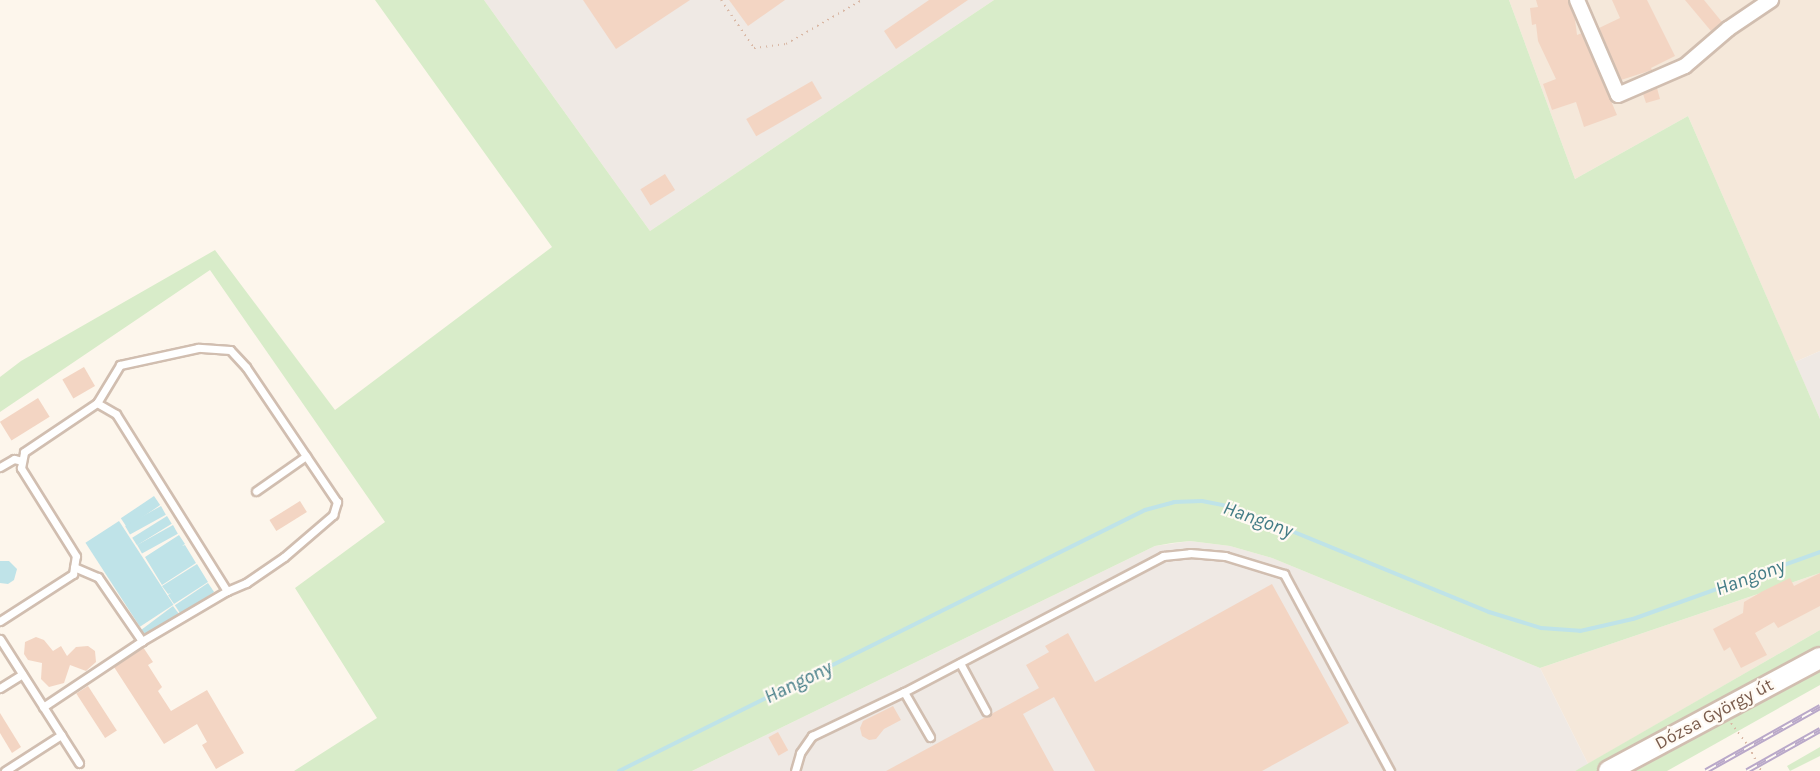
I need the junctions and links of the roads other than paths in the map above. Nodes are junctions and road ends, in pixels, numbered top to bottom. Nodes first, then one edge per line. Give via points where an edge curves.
1 (1577, 0) edge
2 (1771, 0) edge
3 (97, 403) junction
4 (306, 456) junction
5 (22, 461) junction
6 (0, 467) edge
7 (256, 491) dead end
8 (74, 567) junction
9 (227, 591) junction
10 (0, 621) edge
11 (0, 639) edge
12 (141, 640) junction
13 (1820, 657) edge
14 (960, 663) junction
15 (22, 674) junction
16 (0, 688) edge
17 (904, 692) junction
18 (43, 707) junction
19 (986, 711) dead end
20 (61, 735) junction
21 (930, 737) dead end
22 (79, 763) dead end
23 (5, 771) edge
24 (795, 771) edge
25 (1390, 771) edge
26 (1609, 771) edge

1 - 2 street via 1621,101 1685,66 1728,29
3 - 4 lane via 120,365 198,348 230,350
3 - 5 lane via 24,452
3 - 9 lane via 116,414
4 - 7 lane
4 - 9 lane via 337,501 333,515 284,557
5 - 6 lane via 14,459
5 - 8 lane via 21,468 76,556
8 - 10 lane via 73,574
8 - 12 lane via 98,577
9 - 12 lane
11 - 15 lane
12 - 18 lane
13 - 26 main road, Dózsa György út
14 - 17 lane
14 - 19 lane
14 - 25 lane via 1163,556 1190,552 1225,556 1284,574
15 - 16 lane
15 - 18 lane
17 - 21 lane
17 - 24 lane via 812,736 800,753
18 - 20 lane
20 - 22 lane
20 - 23 lane

